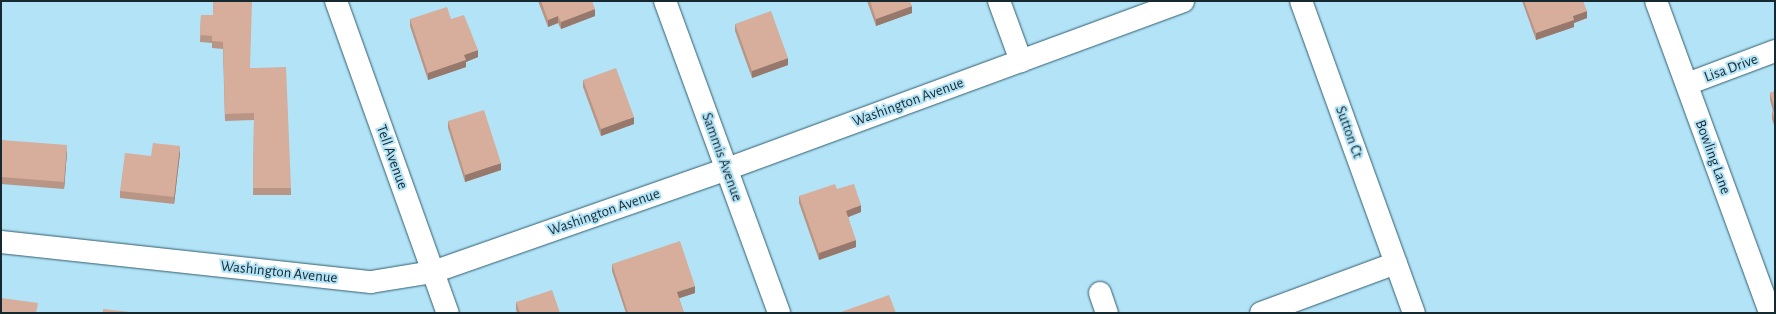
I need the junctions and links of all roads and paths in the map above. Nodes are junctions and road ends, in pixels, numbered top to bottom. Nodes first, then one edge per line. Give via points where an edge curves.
1 (336, 1) edge
2 (665, 1) edge
3 (999, 1) edge
4 (1183, 1) edge
5 (1301, 1) edge
6 (1656, 1) edge
7 (1775, 51) edge
8 (1021, 60) junction
9 (1687, 84) junction
10 (727, 169) junction
11 (1, 242) edge
12 (1396, 263) junction
13 (433, 272) junction
14 (448, 313) edge
15 (779, 313) edge
16 (1261, 313) edge
17 (1414, 313) edge
18 (1770, 313) edge

1 - 13 street, Tell Avenue
2 - 10 street, Sammis Avenue
3 - 8 street
4 - 8 street, Washington Avenue
5 - 12 street, Sutton Ct
6 - 9 street, Bowling Lane
7 - 9 street, Lisa Drive
8 - 10 street, Washington Avenue
9 - 18 street, Bowling Lane
10 - 13 street, Washington Avenue
10 - 15 street, Sammis Avenue
11 - 13 street, Washington Avenue via 371,282
12 - 16 street
12 - 17 street, Sutton Ct
13 - 14 street, Tell Avenue

